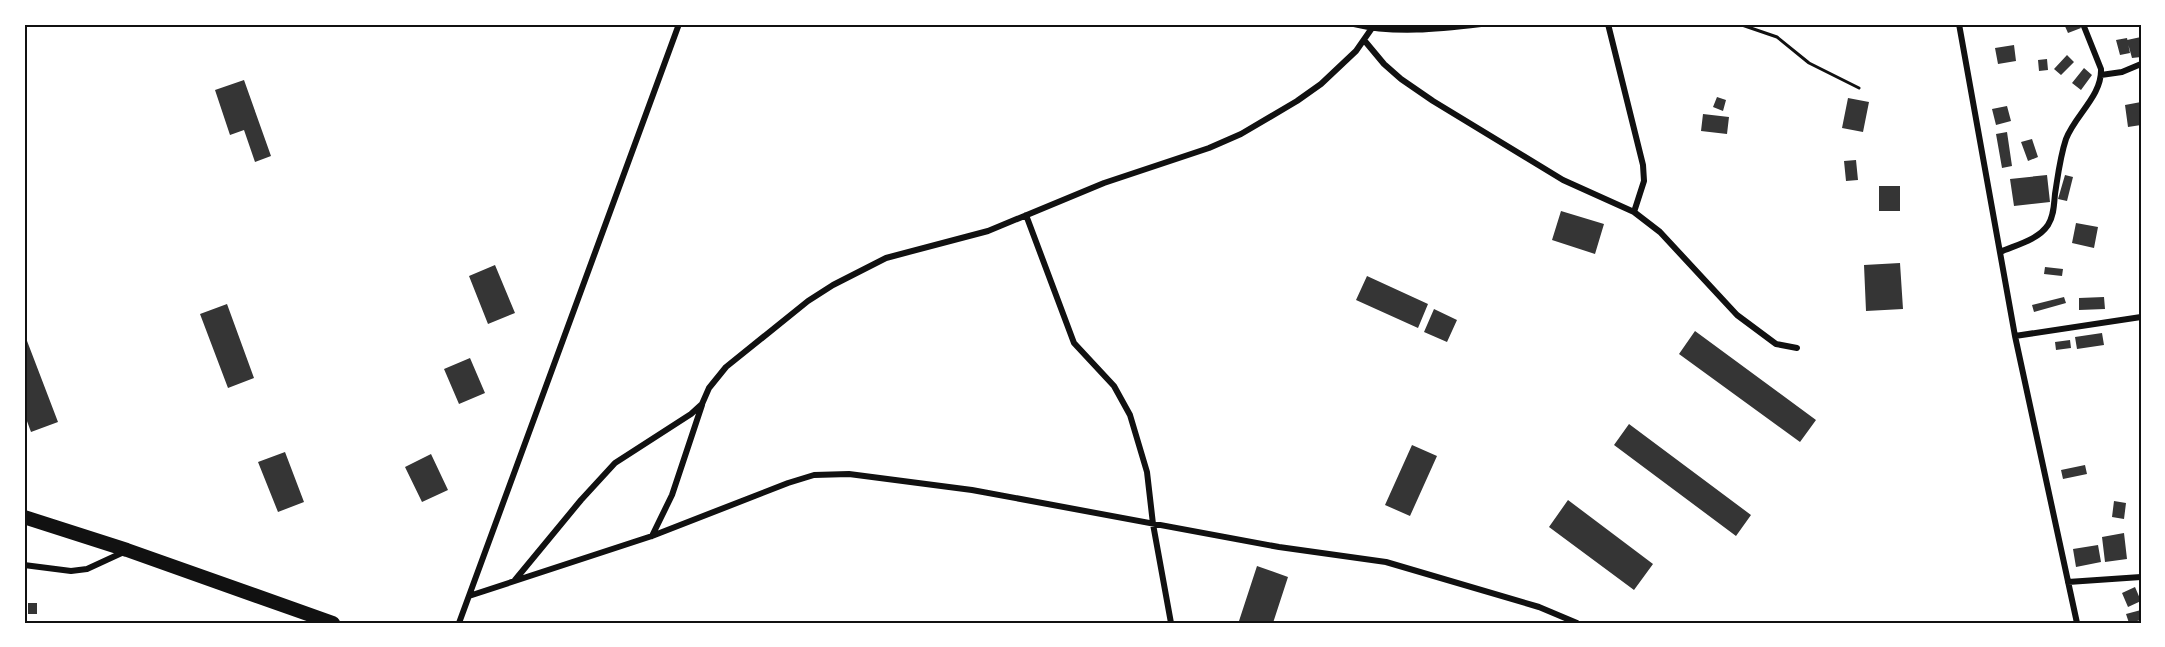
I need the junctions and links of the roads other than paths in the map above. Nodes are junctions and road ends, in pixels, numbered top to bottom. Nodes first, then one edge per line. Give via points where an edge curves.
1 (679, 24) edge
2 (1354, 24) edge
3 (1481, 24) edge
4 (1608, 24) edge
5 (1959, 24) edge
6 (2083, 24) edge
7 (1375, 27) edge
8 (1364, 40) junction
9 (2141, 64) edge
10 (2101, 75) junction
11 (1634, 212) junction
12 (1026, 215) junction
13 (2000, 252) junction
14 (2141, 317) edge
15 (2015, 336) junction
16 (1797, 348) dead end
17 (702, 404) junction
18 (24, 517) edge
19 (1153, 524) junction
20 (652, 536) junction
21 (127, 550) junction
22 (24, 565) edge
23 (2141, 577) edge
24 (515, 581) junction
25 (2068, 582) junction
26 (469, 596) junction
27 (333, 623) edge
28 (459, 623) edge
29 (1171, 623) edge
30 (1577, 623) edge
31 (2077, 623) edge

1 - 26 street
2 - 7 street
3 - 7 street via 1412,30
4 - 11 street via 1642,165 1644,181
5 - 13 street
6 - 10 street
7 - 8 street
8 - 11 street via 1384,64 1433,101 1563,180
8 - 12 street via 1321,84 1240,134
9 - 10 street
10 - 13 street via 2066,140 2048,226 2037,236
11 - 16 street via 1660,232 1737,315 1776,344
12 - 17 street via 988,231 886,258 833,285 726,367
12 - 19 street via 1074,344 1114,386 1130,415 1147,472
13 - 15 street
14 - 15 street
15 - 25 street
17 - 20 street via 672,495
17 - 24 street via 671,429 615,463
18 - 21 highway
19 - 20 street via 972,490 831,474 788,483
19 - 29 street
19 - 30 street via 1386,562 1539,607
20 - 24 street
21 - 22 street via 87,569 71,571
21 - 27 highway
23 - 25 street
24 - 26 street
25 - 31 street
26 - 28 street

